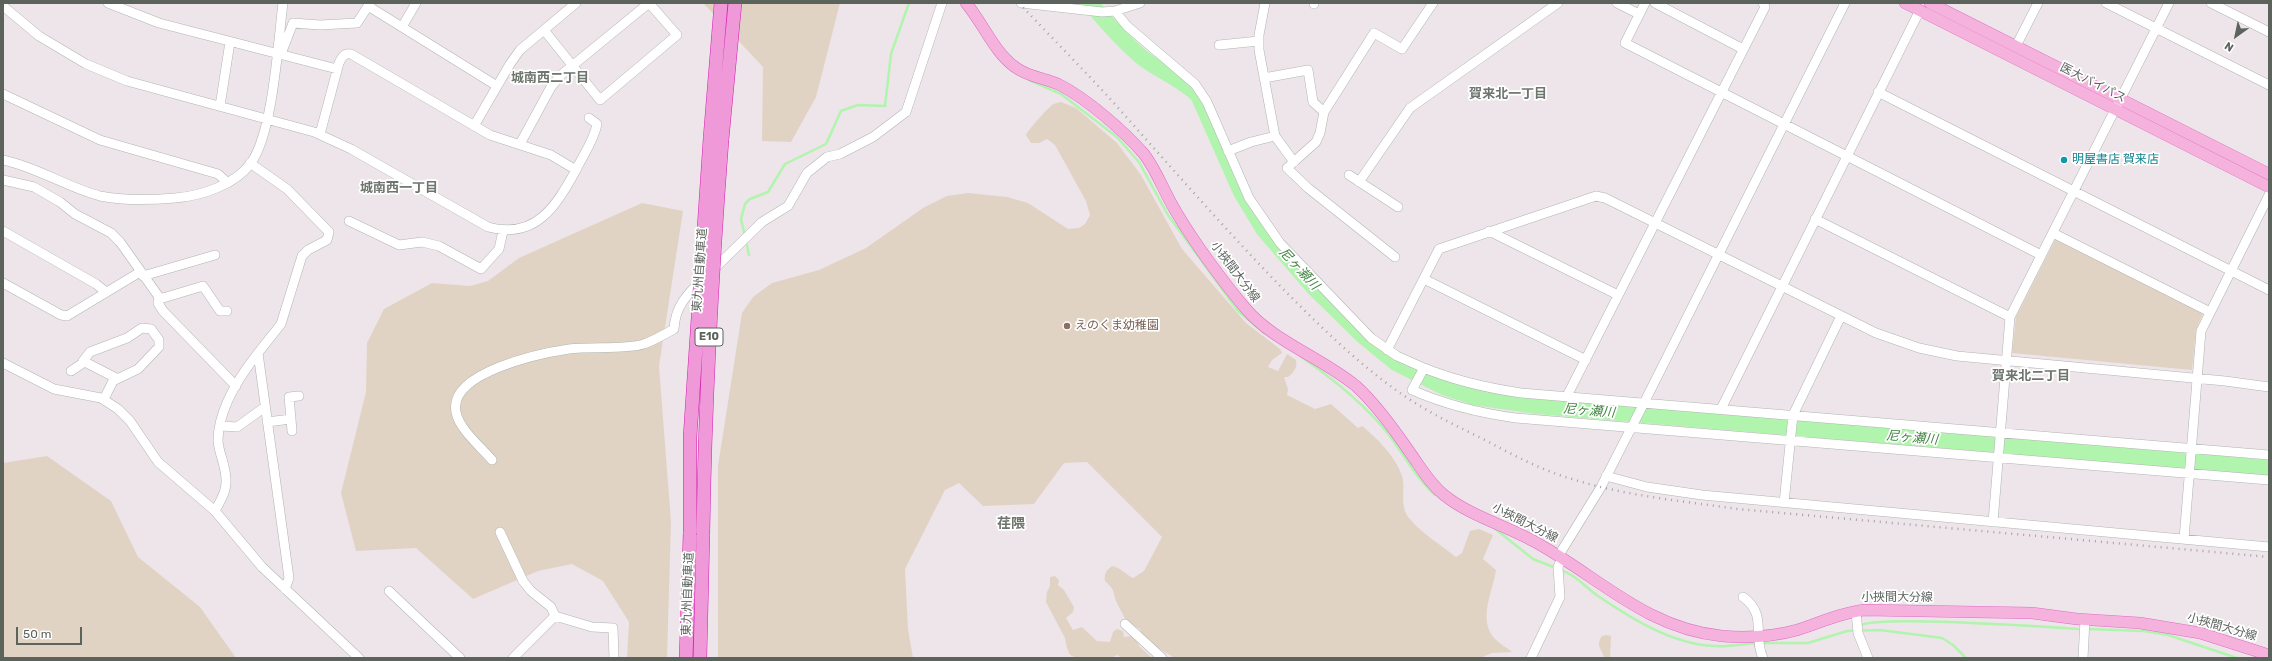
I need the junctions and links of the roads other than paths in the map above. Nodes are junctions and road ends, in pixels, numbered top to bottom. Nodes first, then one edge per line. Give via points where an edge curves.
1 (108, 3) edge
2 (283, 3) edge
3 (416, 3) edge
4 (576, 3) edge
5 (649, 3) edge
6 (721, 3) edge
7 (735, 3) edge
8 (942, 3) edge
9 (966, 3) edge
10 (1021, 3) edge
11 (1140, 3) edge
12 (1265, 3) edge
13 (1433, 3) edge
14 (1558, 3) edge
15 (1617, 3) edge
16 (1645, 3) edge
17 (1656, 3) edge
18 (1763, 3) edge
19 (1845, 3) edge
20 (1905, 3) edge
21 (1930, 3) edge
22 (2038, 3) edge
23 (2106, 3) edge
24 (2170, 3) edge
25 (2211, 3) edge
26 (369, 4) edge
27 (3, 6) edge
28 (1079, 8) edge
29 (1920, 10) junction
30 (1112, 11) junction
31 (1639, 14) junction
32 (402, 27) junction
33 (2156, 29) junction
34 (544, 30) junction
35 (2269, 32) edge
36 (1259, 41) junction
37 (230, 42) junction
38 (1219, 45) dead end
39 (2016, 46) junction
40 (1743, 49) junction
41 (278, 53) junction
42 (573, 66) junction
43 (337, 69) junction
44 (1264, 78) junction
45 (2269, 85) edge
46 (497, 86) junction
47 (1722, 92) junction
48 (1878, 92) junction
49 (3, 94) edge
50 (2118, 104) junction
51 (220, 106) junction
52 (1324, 112) junction
53 (267, 118) junction
54 (589, 118) dead end
55 (1784, 124) junction
56 (474, 126) junction
57 (320, 134) junction
58 (1275, 136) junction
59 (716, 139) junction
60 (520, 144) junction
61 (1228, 151) junction
62 (1846, 156) junction
63 (3, 160) edge
64 (1294, 162) junction
65 (250, 164) junction
66 (576, 170) junction
67 (2269, 174) edge
68 (1350, 175) dead end
69 (3, 180) edge
70 (227, 182) junction
71 (1359, 182) junction
72 (2269, 187) edge
73 (2074, 191) junction
74 (2269, 195) edge
75 (1398, 207) dead end
76 (1815, 219) junction
77 (349, 221) dead end
78 (1655, 223) junction
79 (3, 231) edge
80 (503, 231) junction
81 (1489, 231) junction
82 (2053, 233) junction
83 (215, 255) dead end
84 (1718, 255) junction
85 (2041, 255) junction
86 (1395, 257) dead end
87 (2231, 270) junction
88 (141, 274) junction
89 (1424, 279) junction
90 (3, 283) edge
91 (1781, 287) junction
92 (2269, 290) edge
93 (106, 292) junction
94 (1618, 295) junction
95 (159, 297) junction
96 (227, 311) dead end
97 (2210, 312) junction
98 (1841, 316) junction
99 (2010, 317) junction
100 (1387, 350) junction
101 (258, 353) junction
102 (1586, 360) junction
103 (2006, 361) junction
104 (83, 363) junction
105 (3, 364) edge
106 (1422, 370) junction
107 (71, 371) dead end
108 (116, 378) junction
109 (2196, 378) junction
110 (236, 386) junction
111 (2269, 387) edge
112 (299, 396) dead end
113 (1568, 396) junction
114 (104, 399) junction
115 (1643, 404) junction
116 (265, 407) junction
117 (1721, 409) junction
118 (1793, 416) junction
119 (291, 419) junction
120 (267, 422) junction
121 (1633, 423) junction
122 (221, 426) junction
123 (292, 431) dead end
124 (2000, 431) junction
125 (1790, 439) junction
126 (2191, 449) junction
127 (2269, 455) edge
128 (1998, 457) junction
129 (492, 460) dead end
130 (2189, 473) junction
131 (1606, 476) junction
132 (2269, 480) edge
133 (1784, 503) junction
134 (215, 511) junction
135 (1993, 522) junction
136 (500, 532) dead end
137 (2184, 539) junction
138 (2269, 547) edge
139 (702, 551) junction
140 (1561, 556) junction
141 (285, 589) junction
142 (389, 591) dead end
143 (1743, 597) dead end
144 (555, 616) junction
145 (1857, 616) junction
146 (2085, 620) junction
147 (1125, 624) dead end
148 (1759, 642) junction
149 (2269, 655) edge
150 (358, 658) edge
151 (460, 658) edge
152 (513, 658) edge
153 (614, 658) edge
154 (686, 658) edge
155 (700, 658) edge
156 (707, 658) edge
157 (1162, 658) edge
158 (1531, 658) edge
159 (1763, 658) edge
160 (1868, 658) edge
161 (2083, 658) edge

1 - 37 street via 159,23
2 - 41 street
3 - 32 street
4 - 34 street
5 - 42 street
5 - 42 street via 677,35 615,88 600,100
6 - 59 highway, 東九州自動車道 / E10
7 - 59 highway, 東九州自動車道 / E10
8 - 129 street via 906,112 873,137 840,154 827,157 807,173 788,206 762,222 685,296 676,314 674,329 644,344 569,349 513,363 475,377 466,385 458,397 455,411 460,423
9 - 140 main road, 小挾間大分線 via 1009,63 1025,74 1058,84 1081,98 1138,148 1151,164 1181,220 1250,313 1346,378 1363,393 1405,445 1428,479 1444,495 1460,506
10 - 28 street
11 - 30 street
12 - 36 street
13 - 52 street via 1402,49 1374,33
14 - 71 street via 1410,108
15 - 31 street
16 - 31 street
17 - 40 street
18 - 40 street via 1765,7
19 - 55 street
20 - 29 main road, 医大バイパス
21 - 39 main road, 医大バイパス
22 - 39 street
23 - 33 street
24 - 33 street
25 - 35 street
26 - 32 street
26 - 41 street via 357,23 320,25 293,22
27 - 51 street via 39,36 86,64 127,80
28 - 30 street
29 - 48 street
29 - 50 main road, 医大バイパス
30 - 61 street via 1195,84 1207,102
31 - 47 street via 1625,43
32 - 46 street
33 - 45 street
33 - 50 street
34 - 42 street
34 - 46 street via 520,50
36 - 38 street
36 - 44 street
37 - 41 street
37 - 51 street
39 - 50 main road, 医大バイパス
40 - 47 street
41 - 43 street
41 - 53 street
42 - 60 street via 551,87
43 - 56 street via 342,58 351,54
43 - 57 street
44 - 52 street via 1308,70 1313,102
44 - 58 street
46 - 56 street
47 - 55 street
47 - 78 street
48 - 62 street
48 - 73 street
49 - 70 street via 100,140 218,174
50 - 67 main road, 医大バイパス
50 - 72 main road, 医大バイパス
50 - 73 street
51 - 53 street
52 - 64 street via 1319,138
53 - 57 street
53 - 65 street via 264,134
54 - 66 street via 598,124 596,135
55 - 62 street
55 - 84 street
56 - 60 street via 503,140
57 - 80 street via 480,223
58 - 61 street
58 - 64 street
59 - 139 highway, 東九州自動車道 / E10, bridge
59 - 154 highway, 東九州自動車道 / E10, bridge via 690,437
60 - 66 street via 551,155
61 - 100 street via 1249,198 1280,244 1362,330
62 - 76 street
62 - 85 street
63 - 70 street via 30,167 99,196 126,199 184,197 207,192
64 - 86 street via 1287,168 1290,173
65 - 70 street
65 - 101 street via 288,188 329,232 327,240 302,256 281,324
66 - 80 street via 557,201 536,223 525,228
68 - 71 street
69 - 88 street via 34,186 75,214 111,233
71 - 75 street
73 - 82 street
73 - 87 street
74 - 87 street
76 - 91 street
76 - 99 street
77 - 80 street via 399,245 422,242 439,246 481,270 499,249
78 - 81 street via 1596,196
78 - 84 street
78 - 94 street
79 - 93 street
81 - 89 street via 1439,249
81 - 94 street
82 - 85 street
82 - 97 street
83 - 88 street
84 - 91 street
84 - 115 street
85 - 99 street
87 - 92 street
87 - 97 street
88 - 93 street
88 - 95 street
89 - 100 street
89 - 102 street
90 - 93 street via 67,316
91 - 98 street
91 - 117 street
94 - 102 street
95 - 96 street via 203,286 220,311
95 - 110 street via 160,307
97 - 109 street via 2200,335
98 - 103 street via 1876,333 1919,348 1957,356
98 - 118 street
99 - 103 street
100 - 106 street
101 - 110 street
101 - 116 street
102 - 113 street
103 - 109 street
103 - 124 street
104 - 107 street
104 - 108 street
104 - 108 street via 90,352 126,338 142,328 151,329 159,340 159,347 138,369
105 - 114 street via 54,388
106 - 113 street via 1476,386
106 - 121 street via 1412,390 1439,402 1493,415
108 - 114 street
109 - 111 street
109 - 126 street
110 - 122 street via 227,404
112 - 119 street via 290,397
113 - 115 street
114 - 134 street via 130,421 158,462
115 - 117 street
115 - 121 street
116 - 120 street
116 - 122 street via 237,427
117 - 118 street
118 - 124 street
118 - 125 street
119 - 120 street
119 - 123 street
120 - 141 street via 288,578
121 - 125 street
121 - 131 street
122 - 134 street via 218,439 219,453 226,480 224,492
124 - 126 street
124 - 128 street
125 - 128 street
125 - 133 street
126 - 127 street
126 - 130 street
128 - 130 street
128 - 135 street
130 - 132 street
130 - 137 street
131 - 133 street via 1675,491
131 - 140 street
133 - 135 street
134 - 141 street via 262,567
135 - 137 street
136 - 144 street via 523,581 551,607
137 - 138 street
139 - 155 highway, 東九州自動車道 / E10
139 - 156 highway
140 - 148 main road, 小挾間大分線 via 1632,606 1664,622 1712,635
140 - 158 street via 1558,568 1560,597
141 - 150 street
142 - 151 street
143 - 148 street via 1752,604 1758,614
144 - 152 street
144 - 153 street via 592,628 613,628
145 - 146 main road, 小挾間大分線 via 1881,610 2032,613
145 - 148 main road, 小挾間大分線
145 - 160 street via 1858,633
146 - 149 main road, 小挾間大分線 via 2184,629
146 - 161 street
147 - 157 street
148 - 159 street

